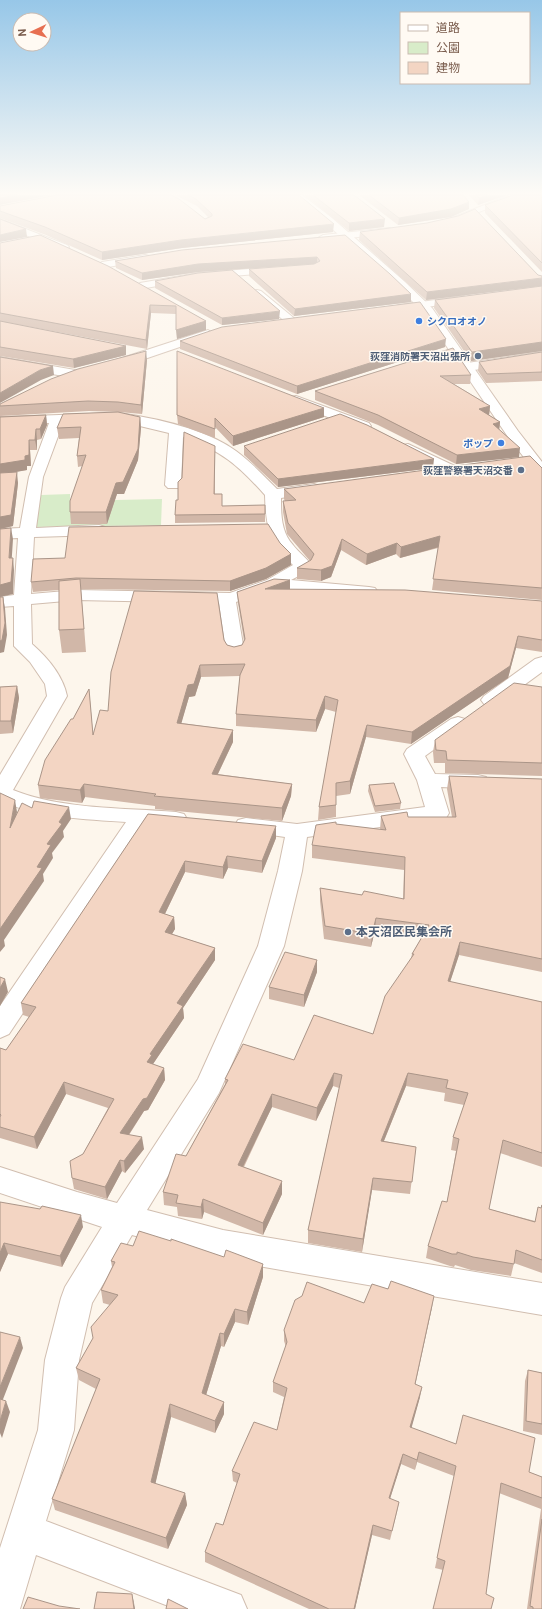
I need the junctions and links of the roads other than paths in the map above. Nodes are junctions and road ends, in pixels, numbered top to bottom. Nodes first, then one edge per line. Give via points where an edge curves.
1 (111, 270) edge
2 (278, 270) edge
3 (386, 270) edge
4 (115, 272) edge
5 (237, 274) junction
6 (153, 293) edge
7 (472, 298) edge
8 (422, 305) junction
9 (387, 309) edge
10 (306, 319) edge
11 (291, 321) junction
12 (275, 323) edge
13 (207, 324) dead end
14 (162, 348) junction
15 (124, 349) edge
16 (456, 350) junction
17 (146, 354) junction
18 (441, 354) edge
19 (182, 356) edge
20 (542, 356) edge
21 (0, 360) edge
22 (105, 367) edge
23 (467, 367) junction
24 (47, 384) edge
25 (283, 395) edge
26 (312, 395) dead end
27 (297, 400) junction
28 (340, 416) junction
29 (58, 419) junction
30 (0, 421) edge
31 (318, 424) edge
32 (176, 432) junction
33 (379, 432) edge
34 (399, 443) edge
35 (245, 448) edge
36 (230, 453) junction
37 (532, 465) edge
38 (468, 469) edge
39 (454, 471) junction
40 (432, 474) edge
41 (173, 485) dead end
42 (331, 486) edge
43 (273, 494) junction
44 (112, 530) edge
45 (26, 531) junction
46 (0, 534) edge
47 (273, 584) junction
48 (382, 593) edge
49 (227, 598) junction
50 (22, 600) junction
51 (0, 602) edge
52 (235, 651) edge
53 (542, 663) edge
54 (428, 780) junction
55 (496, 783) edge
56 (0, 793) edge
57 (142, 816) junction
58 (195, 820) edge
59 (226, 823) edge
60 (297, 831) junction
61 (0, 1027) edge
62 (0, 1180) edge
63 (124, 1218) junction
64 (542, 1299) edge
65 (24, 1531) junction
66 (0, 1609) edge
67 (227, 1609) edge

1 - 4 street
2 - 5 street
3 - 8 street
5 - 6 street via 136,284
5 - 11 street
7 - 8 street
8 - 9 street
8 - 16 street
10 - 11 street
11 - 12 street
13 - 14 street via 220,331
14 - 17 street
14 - 19 street
15 - 17 street
16 - 18 street
16 - 23 street
17 - 22 street
20 - 23 street
21 - 24 street via 80,372
23 - 37 street
25 - 27 street
26 - 27 street
27 - 28 street
28 - 31 street
28 - 33 street
29 - 30 street
29 - 32 street via 134,418
29 - 45 street via 29,476
32 - 36 street via 209,442
32 - 41 street
34 - 39 street
35 - 36 street
36 - 43 street
38 - 39 street
39 - 40 street
42 - 43 street
43 - 47 street via 267,528 304,566
44 - 45 street
45 - 46 street
45 - 50 street
47 - 48 street
47 - 49 street via 241,596
49 - 50 street via 77,595
49 - 52 street
50 - 51 street
50 - 56 street via 24,646 55,684 56,696
53 - 54 street via 414,754
54 - 55 street
54 - 60 street via 438,813
56 - 57 street via 27,804
57 - 58 street
57 - 61 street
59 - 60 street
60 - 63 street via 271,946 210,1085
62 - 63 street via 77,1206
63 - 64 street via 223,1245
63 - 65 street via 76,1298 62,1360 56,1430
65 - 66 street
65 - 67 street

